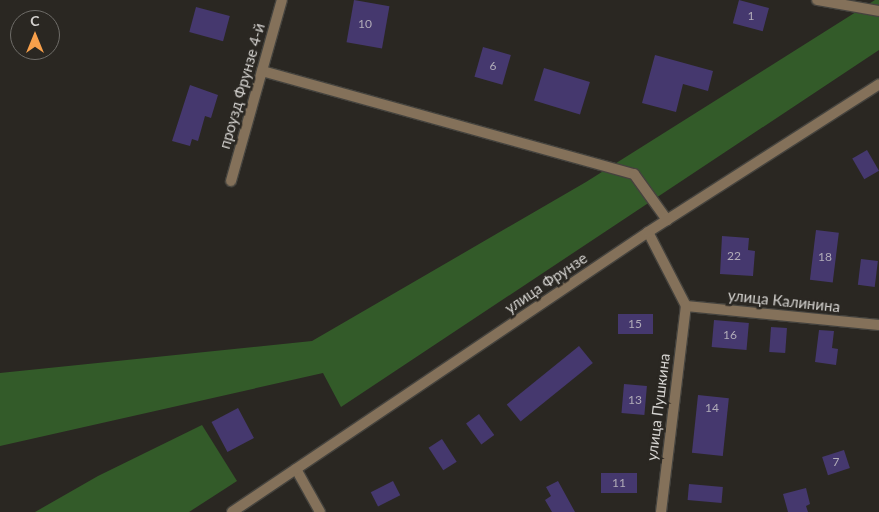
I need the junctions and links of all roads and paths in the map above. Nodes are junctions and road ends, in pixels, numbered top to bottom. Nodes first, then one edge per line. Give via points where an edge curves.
1 (282, 0) edge
2 (817, 0) edge
3 (879, 11) edge
4 (262, 71) junction
5 (879, 84) edge
6 (231, 181) dead end
7 (666, 220) junction
8 (648, 232) junction
9 (686, 306) junction
10 (879, 325) edge
11 (296, 470) junction
12 (232, 512) edge
13 (320, 512) edge
14 (661, 512) edge

1 - 4 street, проузд Фрунзе 4-й
2 - 3 street
4 - 6 street, проузд Фрунзе 4-й
4 - 7 street via 634,174
5 - 7 street, улица Фрунзе
7 - 8 street, улица Фрунзе
8 - 9 street
8 - 11 street, улица Фрунзе
9 - 10 street, улица Калинина
9 - 14 street, улица Пушкина
11 - 12 street, улица Фрунзе
11 - 13 street

